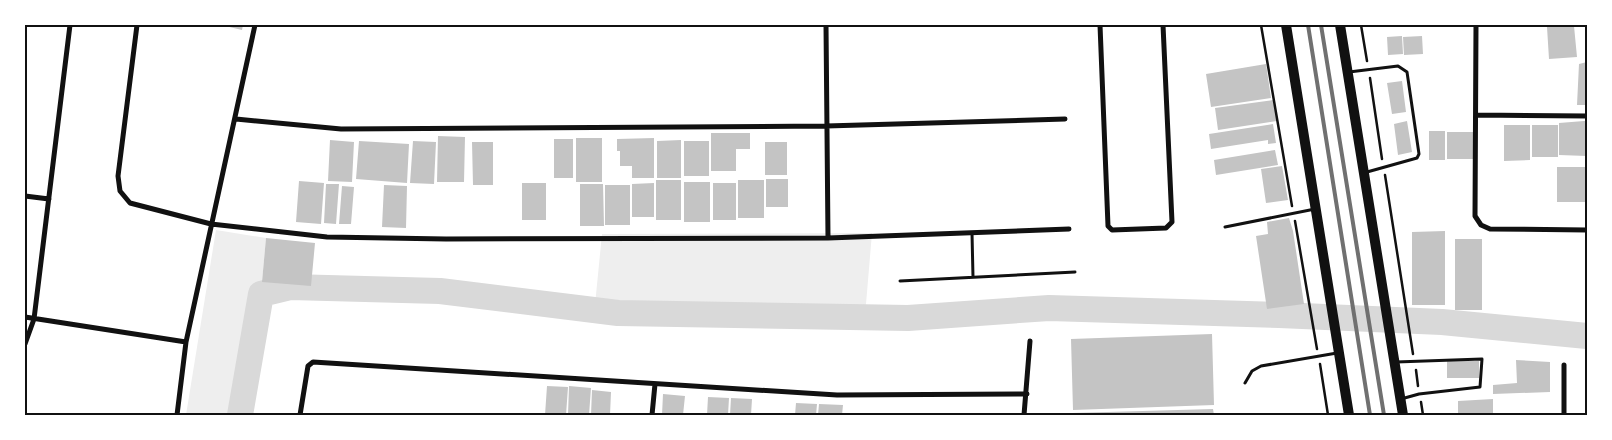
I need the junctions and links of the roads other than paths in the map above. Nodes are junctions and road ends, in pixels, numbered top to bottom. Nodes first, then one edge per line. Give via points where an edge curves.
1 (70, 25) edge
2 (137, 25) edge
3 (255, 25) edge
4 (826, 25) edge
5 (1100, 25) edge
6 (1163, 25) edge
7 (1286, 25) edge
8 (1340, 25) edge
9 (1476, 25) edge
10 (1347, 72) junction
11 (1476, 115) junction
12 (1587, 116) edge
13 (236, 119) junction
14 (1066, 119) dead end
15 (826, 126) junction
16 (1364, 173) junction
17 (25, 196) edge
18 (49, 199) junction
19 (1316, 209) junction
20 (211, 224) junction
21 (1226, 227) dead end
22 (1069, 229) dead end
23 (1587, 230) edge
24 (972, 233) junction
25 (828, 238) junction
26 (1075, 272) dead end
27 (973, 277) junction
28 (900, 281) dead end
29 (25, 317) edge
30 (34, 319) junction
31 (186, 342) junction
32 (1030, 342) dead end
33 (25, 344) edge
34 (1338, 353) junction
35 (1395, 362) junction
36 (1564, 365) dead end
37 (654, 384) junction
38 (1245, 384) dead end
39 (1027, 394) junction
40 (1400, 399) junction
41 (177, 415) edge
42 (300, 415) edge
43 (652, 415) edge
44 (1024, 415) edge
45 (1348, 415) edge
46 (1403, 415) edge
47 (1564, 415) edge

1 - 18 street
2 - 20 street via 118,176 120,191 130,202
3 - 13 street
4 - 15 street
5 - 6 street via 1108,226 1112,230 1166,228 1172,222
7 - 19 main road
8 - 10 main road
9 - 11 street
10 - 16 main road
10 - 16 lane via 1398,66 1407,72 1419,154 1417,158
11 - 12 street
11 - 23 street via 1476,216 1481,225 1490,229
13 - 15 street via 341,129
13 - 20 street
14 - 15 street
15 - 25 street
16 - 35 main road
17 - 18 street
18 - 30 street
19 - 21 lane
19 - 34 main road
20 - 25 street via 327,237
20 - 31 street
22 - 24 street
24 - 25 street
24 - 27 lane
26 - 27 lane
27 - 28 lane
29 - 30 street
30 - 31 street
30 - 33 street
31 - 41 street
32 - 39 street
34 - 38 lane via 1261,366 1252,371
34 - 45 main road
35 - 40 main road
35 - 40 lane via 1482,360 1481,386
36 - 47 street
37 - 39 street via 837,395
37 - 42 street via 313,362 308,366
37 - 43 street
39 - 44 street
40 - 46 main road

